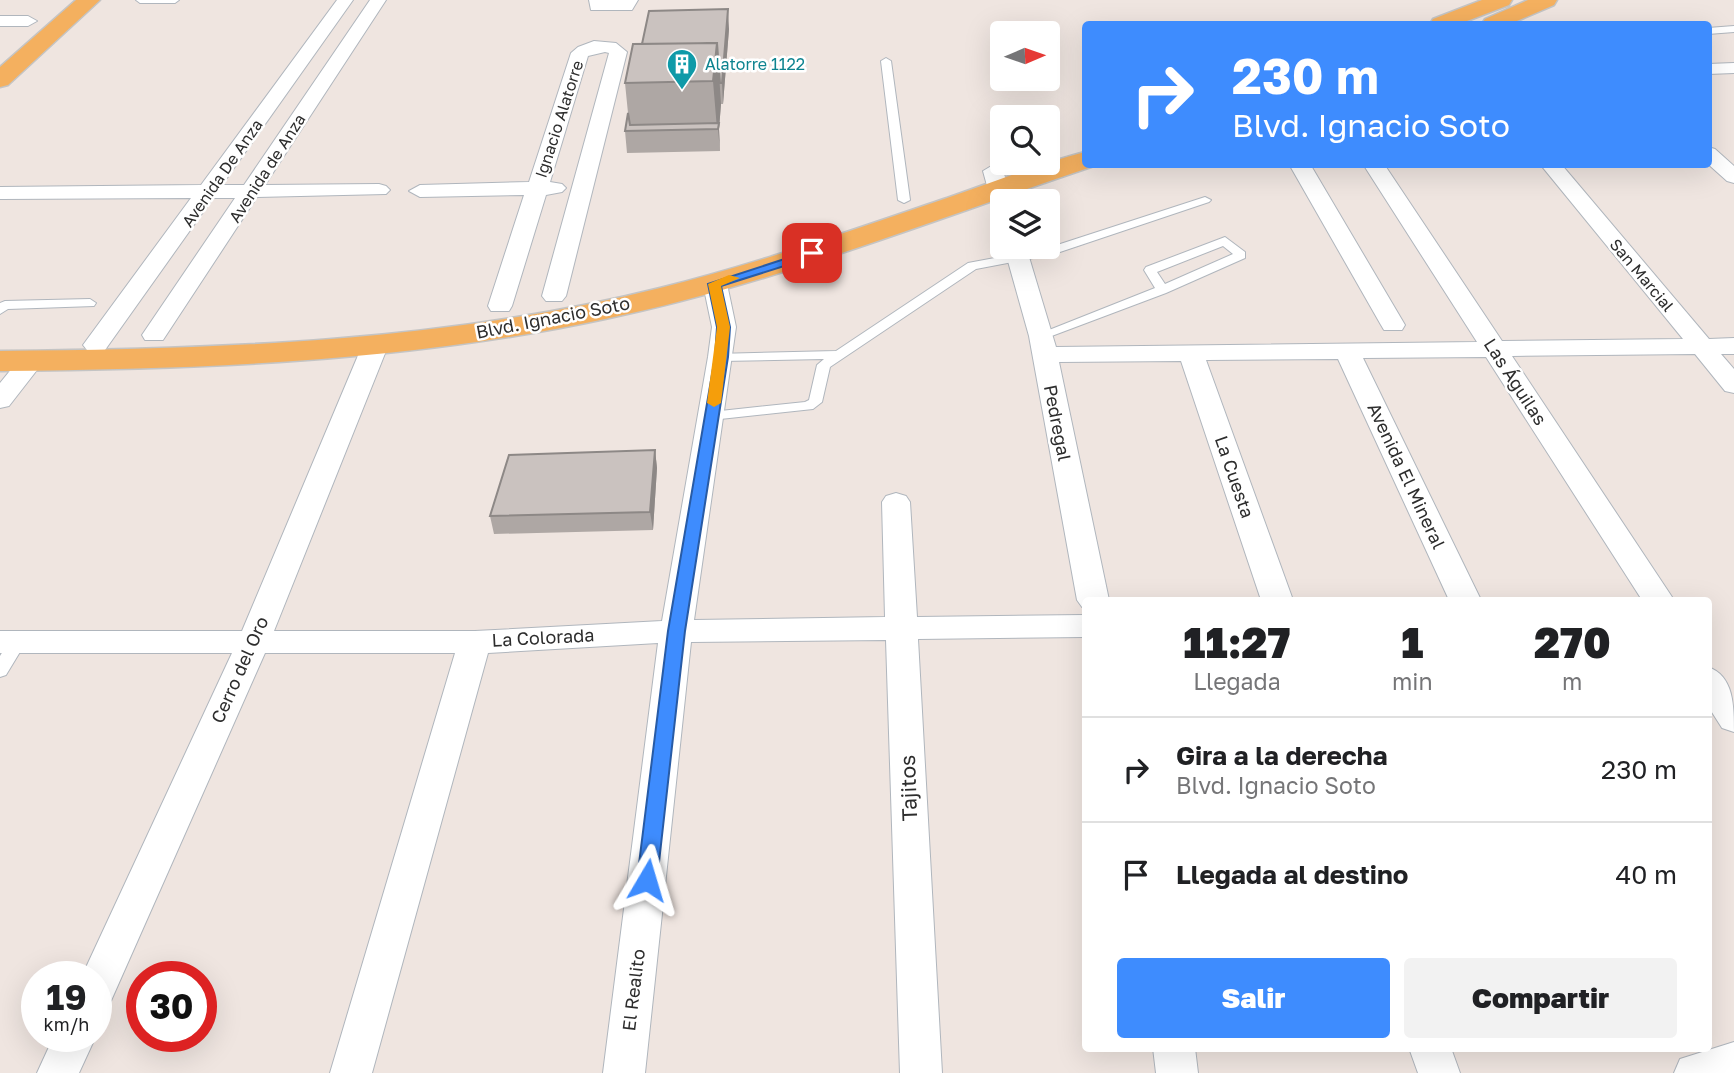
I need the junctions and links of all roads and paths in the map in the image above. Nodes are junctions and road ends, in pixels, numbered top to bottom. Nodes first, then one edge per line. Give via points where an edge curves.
1 (89, 0) edge
2 (140, 0) edge
3 (175, 0) edge
4 (345, 0) edge
5 (378, 0) edge
6 (597, 0) edge
7 (630, 0) edge
8 (1501, 0) edge
9 (1546, 0) edge
10 (35, 14) joint
11 (331, 20) junction
12 (365, 20) junction
13 (0, 21) edge
14 (1448, 21) edge
15 (1500, 21) edge
16 (1734, 29) edge
17 (1712, 31) edge
18 (0, 44) edge
19 (886, 61) dead end
20 (1734, 68) edge
21 (1712, 69) edge
22 (0, 80) edge
23 (1082, 141) edge
24 (595, 142) junction
25 (552, 143) junction
26 (1060, 148) edge
27 (1712, 157) edge
28 (1082, 161) edge
29 (1302, 168) edge
30 (1376, 168) edge
31 (1553, 168) edge
32 (1734, 177) edge
33 (1003, 181) edge
34 (583, 188) junction
35 (537, 189) junction
36 (379, 190) dead end
37 (208, 191) junction
38 (252, 191) junction
39 (420, 191) dead end
40 (0, 193) edge
41 (904, 200) junction
42 (1205, 200) dead end
43 (1060, 241) edge
44 (211, 253) junction
45 (165, 254) junction
46 (996, 259) edge
47 (1019, 259) edge
48 (715, 284) junction
49 (1162, 290) junction
50 (554, 296) junction
51 (90, 303) dead end
52 (500, 306) junction
53 (0, 310) edge
54 (1393, 325) dead end
55 (154, 335) junction
56 (0, 337) edge
57 (99, 340) junction
58 (1042, 345) junction
59 (375, 346) junction
60 (1734, 346) edge
61 (1702, 347) junction
62 (1494, 350) junction
63 (1347, 352) junction
64 (1191, 354) junction
65 (839, 355) junction
66 (722, 357) junction
67 (15, 361) edge
68 (1734, 385) edge
69 (0, 400) edge
70 (711, 416) junction
71 (896, 502) dead end
72 (1092, 597) edge
73 (1276, 597) edge
74 (1464, 597) edge
75 (1656, 597) edge
76 (1082, 626) edge
77 (903, 630) junction
78 (676, 631) junction
79 (9, 642) edge
80 (475, 642) junction
81 (253, 643) junction
82 (0, 671) edge
83 (1712, 685) edge
84 (1734, 719) edge
85 (109, 961) edge
86 (68, 1052) edge
87 (1174, 1052) edge
88 (1431, 1052) edge
89 (58, 1073) edge
90 (352, 1073) edge
91 (624, 1073) edge
92 (921, 1073) edge
93 (1177, 1073) edge
94 (1439, 1073) edge

1 - 22 main road
2 - 3 lane
4 - 11 street, Avenida De Anza
5 - 12 street, Avenida de Anza
6 - 7 street via 597,6 612,8 626,6
8 - 14 main road
9 - 15 main road
10 - 13 street
10 - 18 main road
11 - 12 street
11 - 37 street, Avenida De Anza
12 - 38 street, Avenida de Anza
16 - 17 lane
19 - 41 lane
20 - 21 street
23 - 26 main road
24 - 25 street
24 - 25 street, Ignacio Alatorre via 618,52 610,47 592,47 580,53
24 - 34 street, Ignacio Alatorre
25 - 35 street, Ignacio Alatorre
27 - 32 street
28 - 33 main road, Blvd. Ignacio Soto
29 - 54 street
30 - 62 street, Las Águilas
31 - 61 street, San Marcial
33 - 41 main road, Blvd. Ignacio Soto
33 - 48 main road, Blvd. Ignacio Soto via 869,234
34 - 35 street
34 - 50 street, Ignacio Alatorre
35 - 39 street
35 - 52 street, Ignacio Alatorre
36 - 38 street
37 - 38 street
37 - 40 street
37 - 45 street, Avenida De Anza
38 - 44 street, Avenida de Anza
41 - 50 main road, Blvd. Ignacio Soto via 662,273
42 - 43 lane
44 - 45 street
44 - 55 street, Avenida de Anza
45 - 57 street, Avenida De Anza
46 - 65 lane via 972,266
47 - 58 street, Pedregal
48 - 59 main road, Blvd. Ignacio Soto via 550,321
48 - 66 street, El Realito via 724,327
49 - 49 lane via 1173,285 1241,255 1225,241 1150,270
49 - 58 lane
50 - 52 main road, Blvd. Ignacio Soto
50 - 59 main road via 518,315 401,333
51 - 53 lane via 5,305
52 - 55 main road, Blvd. Ignacio Soto via 370,323
55 - 57 main road, Blvd. Ignacio Soto via 141,344
56 - 57 main road
57 - 67 main road via 47,347
58 - 64 street
58 - 72 street, Pedregal
59 - 67 main road, Blvd. Ignacio Soto
59 - 81 street, Cerro del Oro
60 - 61 street
61 - 62 street
61 - 68 street, San Marcial
62 - 63 street
62 - 75 street, Las Águilas
63 - 64 street
63 - 74 street, Avenida El Mineral
64 - 73 street, La Cuesta
65 - 66 lane
65 - 70 lane via 824,365 815,402 808,406
66 - 70 street, El Realito
67 - 69 street
70 - 78 street, El Realito
71 - 77 street, Tajitos
76 - 77 street, La Colorada
77 - 78 street, La Colorada
77 - 92 street, Tajitos
78 - 80 street, La Colorada
78 - 91 street, El Realito
79 - 81 street, La Colorada
79 - 82 lane
80 - 81 street, La Colorada
80 - 90 street
81 - 85 street, Cerro del Oro
83 - 84 street
86 - 89 street
87 - 93 street
88 - 94 street

